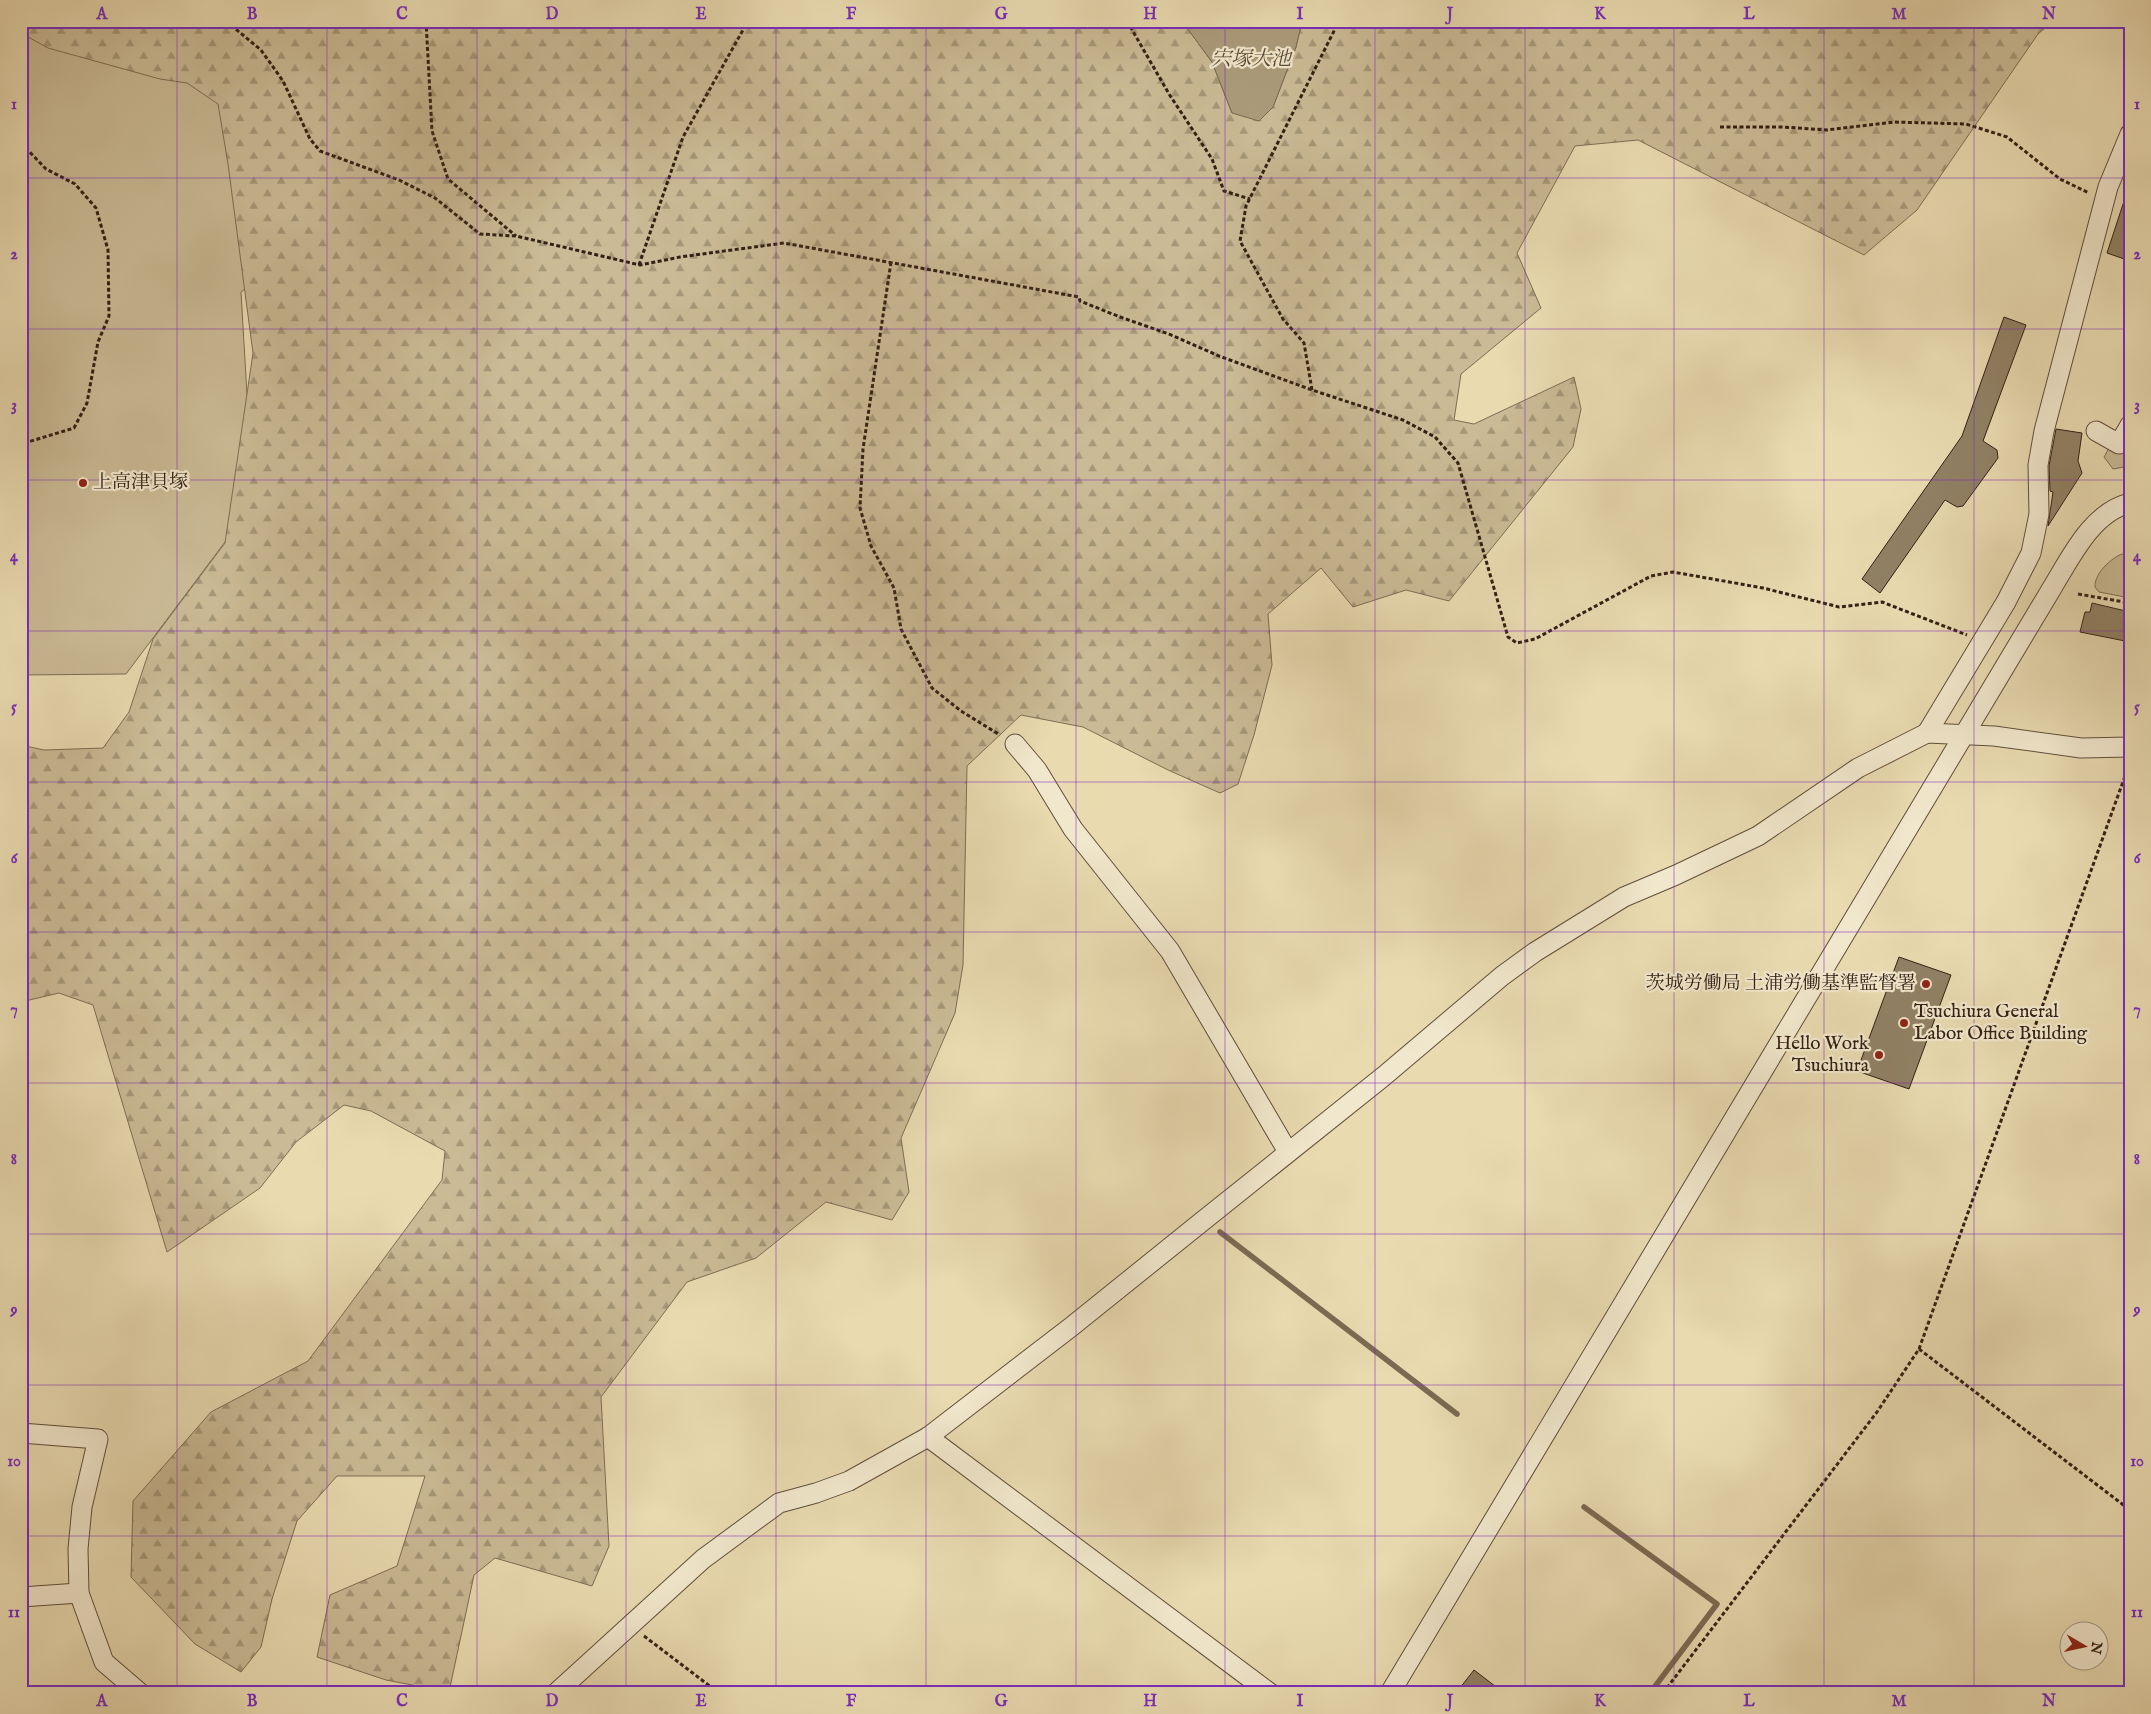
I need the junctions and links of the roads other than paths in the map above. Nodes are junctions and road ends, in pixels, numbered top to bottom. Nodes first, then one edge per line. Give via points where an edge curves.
1 (2130, 134) edge
2 (2130, 425) edge
3 (2096, 431) dead end
4 (2130, 503) edge
5 (1928, 733) junction
6 (1965, 734) junction
7 (1016, 744) road end
8 (2130, 747) edge
9 (1288, 1152) junction
10 (21, 1433) edge
11 (928, 1437) junction
12 (79, 1593) junction
13 (21, 1597) edge
14 (140, 1693) edge
15 (556, 1693) edge
16 (1270, 1693) edge
17 (1390, 1693) edge

1 - 5 street via 2108,187 2040,449 2039,514 2031,553 2006,602
2 - 3 street via 2119,444
4 - 6 street via 2120,505 2097,523 2079,544
5 - 6 street
5 - 9 street via 1858,768 1758,836 1624,897 1535,952
6 - 8 street via 2081,748
6 - 17 street
7 - 9 street via 1037,770 1073,829 1170,951
9 - 11 street via 1071,1327
10 - 12 street via 98,1439 82,1507 78,1549
11 - 15 street via 849,1481 779,1503 703,1559
11 - 16 street
12 - 13 street
12 - 14 street via 104,1662

